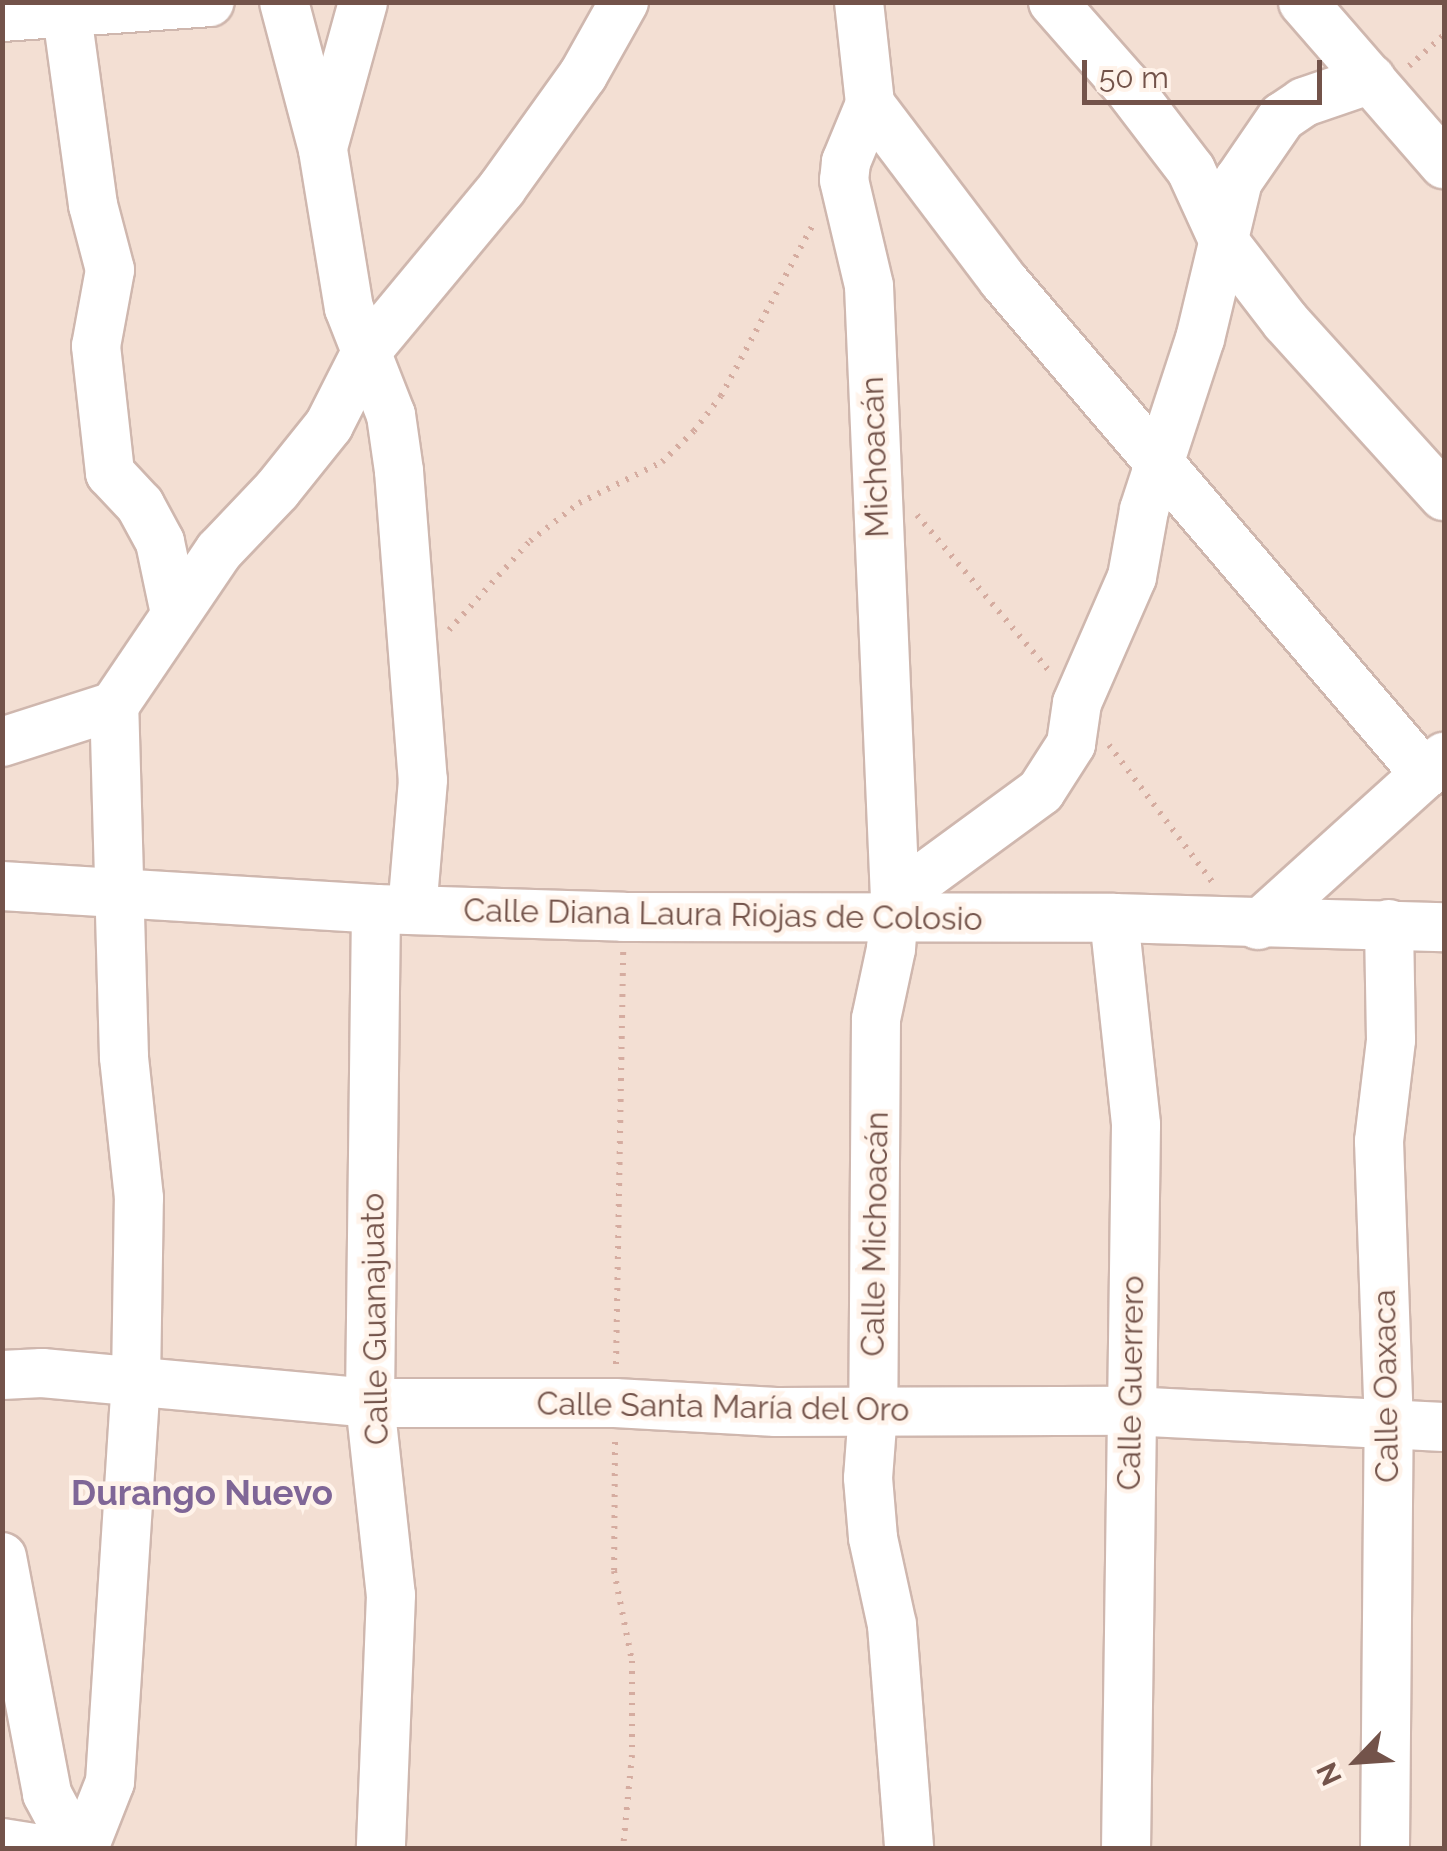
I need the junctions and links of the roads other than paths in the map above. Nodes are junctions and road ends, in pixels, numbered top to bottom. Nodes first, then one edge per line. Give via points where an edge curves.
1 (209, 2) edge
2 (284, 2) edge
3 (363, 2) edge
4 (624, 2) edge
5 (859, 2) edge
6 (1053, 2) edge
7 (1303, 2) edge
8 (34, 13) edge
9 (1376, 84) junction
10 (870, 104) junction
11 (323, 150) junction
12 (1444, 164) edge
13 (1223, 240) junction
14 (366, 352) junction
15 (1160, 462) junction
16 (1444, 496) edge
17 (175, 613) junction
18 (114, 706) junction
19 (2, 742) edge
20 (1435, 766) edge
21 (2, 886) edge
22 (122, 895) junction
23 (894, 908) junction
24 (394, 910) junction
25 (1114, 918) junction
26 (1389, 924) junction
27 (1258, 925) junction
28 (1444, 928) edge
29 (2, 1376) edge
30 (136, 1382) junction
31 (370, 1403) junction
32 (1129, 1411) junction
33 (873, 1412) junction
34 (1389, 1426) junction
35 (1444, 1427) edge
36 (2, 1557) edge
37 (2, 1843) edge
38 (34, 1848) edge
39 (76, 1848) edge
40 (84, 1848) edge
41 (381, 1848) edge
42 (909, 1848) edge
43 (1126, 1848) edge
44 (1385, 1848) edge

1 - 8 street
2 - 11 street
3 - 11 street
4 - 14 street via 583,76 502,188
5 - 10 street, Michoacán
6 - 13 street via 1192,170
7 - 9 street
8 - 17 street via 110,270 96,346 110,473 140,504 160,542
9 - 12 street
9 - 13 street via 1304,102 1282,117 1238,182
10 - 15 street via 1003,280
10 - 23 street, Michoacán via 844,180 868,286
11 - 14 street, Calle Guanajuato via 334,241
13 - 15 street
13 - 16 street via 1286,322
14 - 17 street via 329,425 218,551
14 - 24 street, Calle Guanajuato via 391,415 422,780
15 - 20 street
15 - 23 street via 1132,577 1076,703 1071,744 1041,791
17 - 18 street
18 - 19 street
18 - 22 street
20 - 27 street
21 - 22 street, Calle Diana Laura Riojas de Colosio
22 - 24 street, Calle Diana Laura Riojas de Colosio
22 - 30 street via 124,1057 139,1198
23 - 24 street, Calle Diana Laura Riojas de Colosio
23 - 25 street, Calle Diana Laura Riojas de Colosio
23 - 33 street, Calle Michoacán via 876,1019
24 - 31 street, Calle Guanajuato
25 - 27 street, Calle Diana Laura Riojas de Colosio
25 - 32 street, Calle Guerrero via 1136,1126
26 - 27 street, Calle Diana Laura Riojas de Colosio
26 - 28 street, Calle Diana Laura Riojas de Colosio
26 - 34 street, Calle Oaxaca via 1391,1040 1379,1141
29 - 30 street, Calle Santa María del Oro
30 - 31 street, Calle Santa María del Oro
30 - 40 street via 110,1782
31 - 33 street, Calle Santa María del Oro
31 - 41 street, Calle Guanajuato via 391,1594
32 - 33 street, Calle Santa María del Oro
32 - 34 street, Calle Santa María del Oro
32 - 43 street, Calle Guerrero
33 - 42 street, Calle Michoacán via 872,1538 892,1625
34 - 35 street, Calle Santa María del Oro
34 - 44 street, Calle Oaxaca
36 - 39 street via 47,1794
37 - 38 street

